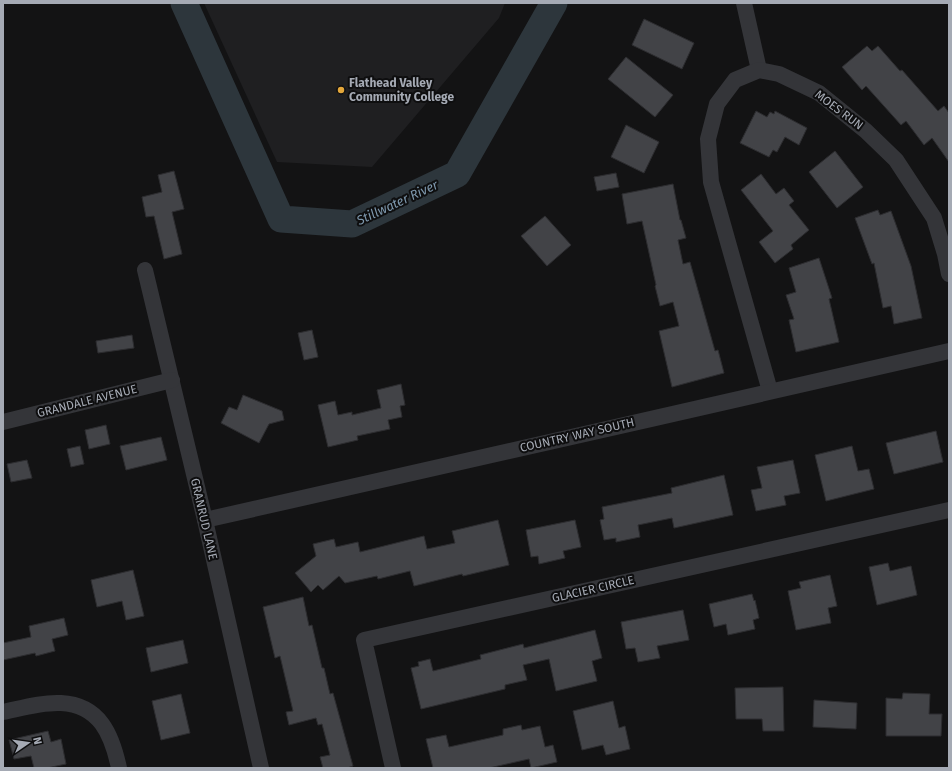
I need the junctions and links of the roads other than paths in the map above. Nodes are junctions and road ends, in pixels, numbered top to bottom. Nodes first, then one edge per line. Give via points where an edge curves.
1 (744, 3) edge
2 (759, 70) junction
3 (145, 270) dead end
4 (949, 274) edge
5 (949, 352) edge
6 (172, 380) junction
7 (770, 392) junction
8 (3, 422) edge
9 (949, 510) edge
10 (205, 520) junction
11 (3, 712) edge
12 (119, 768) edge
13 (262, 768) edge
14 (393, 768) edge

1 - 2 street
2 - 4 street, MOES RUN via 779,74 819,93 866,131 896,160 934,218
2 - 7 street via 735,80 717,104 708,139 711,182
3 - 6 street, GRANRUD LANE
5 - 7 street, COUNTRY WAY SOUTH
6 - 8 street, GRANDALE AVENUE
6 - 10 street, GRANRUD LANE
7 - 10 street, COUNTRY WAY SOUTH
9 - 14 street, GLACIER CIRCLE via 364,640
10 - 13 street, GRANRUD LANE
11 - 12 street via 62,703 86,709 104,726 115,750

